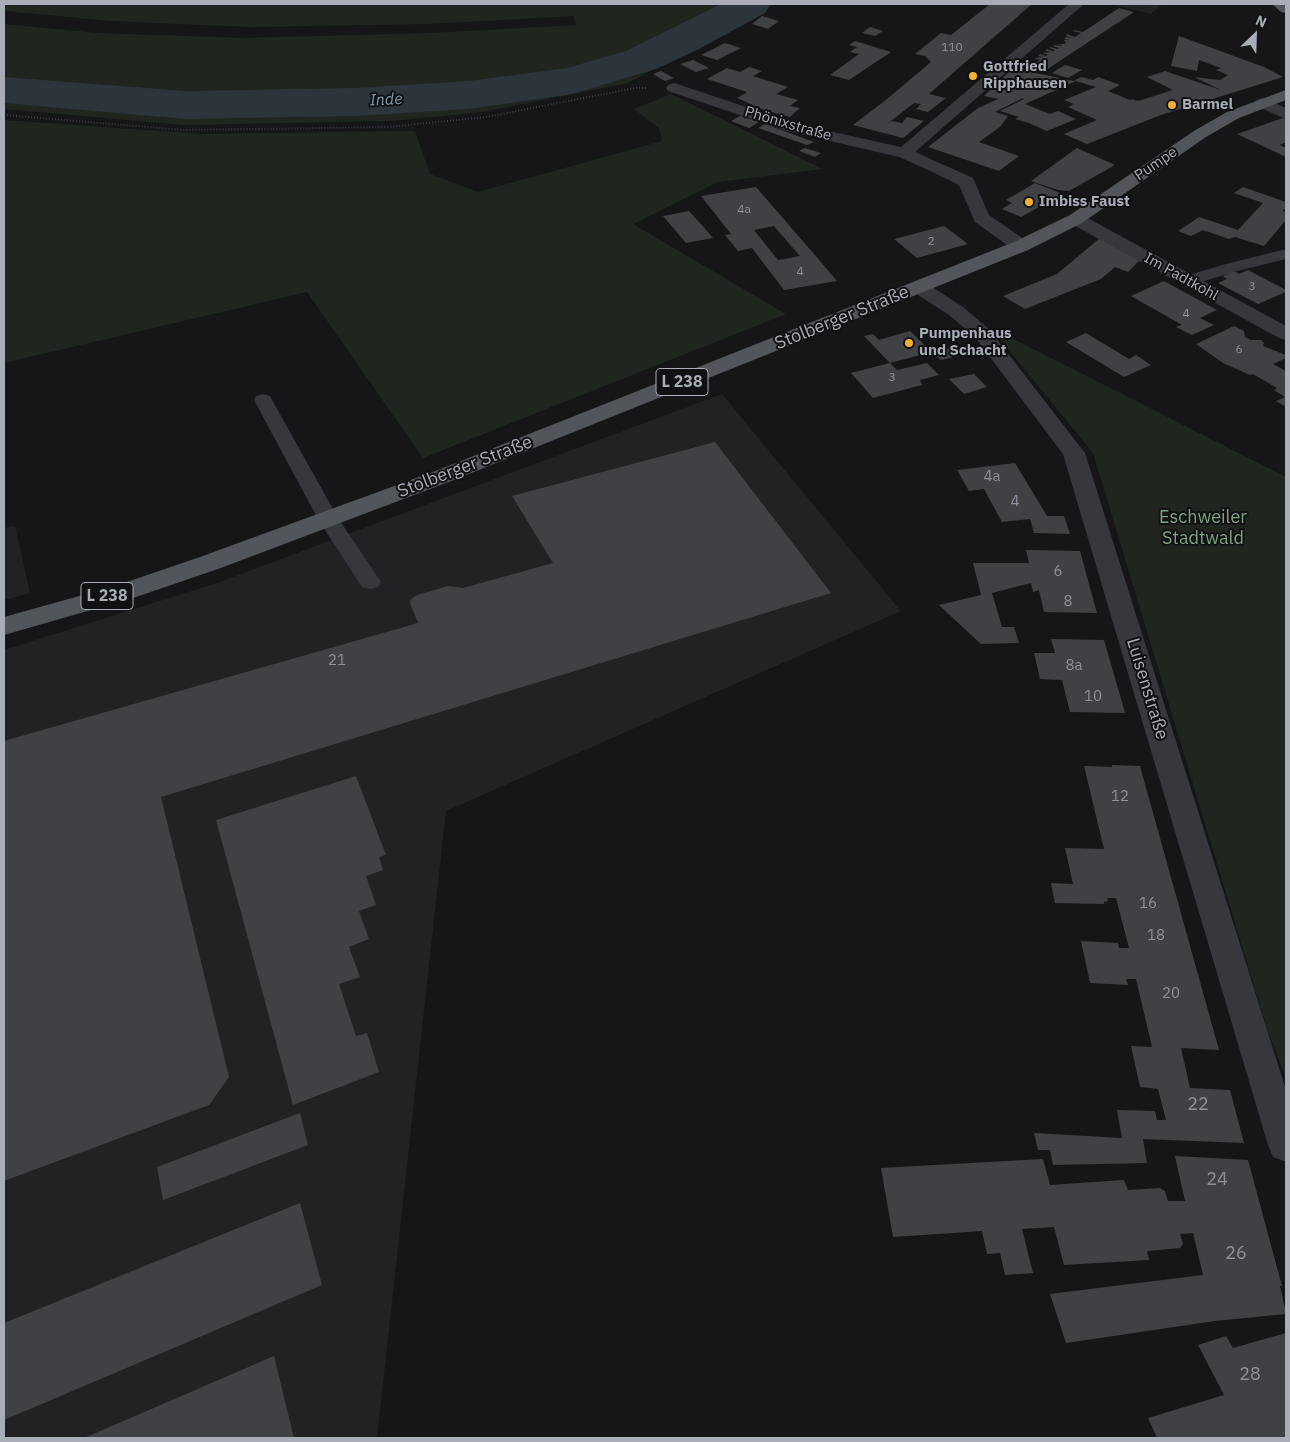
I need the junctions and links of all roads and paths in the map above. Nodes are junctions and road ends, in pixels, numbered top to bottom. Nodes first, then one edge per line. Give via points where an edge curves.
1 (1077, 4) edge
2 (1279, 4) edge
3 (1286, 9) edge
4 (674, 88) joint
5 (1286, 95) edge
6 (1262, 103) junction
7 (1286, 114) edge
8 (4, 115) edge
9 (904, 152) junction
10 (1076, 218) junction
11 (1021, 246) junction
12 (1286, 254) edge
13 (1188, 281) junction
14 (919, 287) junction
15 (1286, 334) edge
16 (263, 400) dead end
17 (328, 519) junction
18 (370, 582) dead end
19 (4, 626) edge
20 (1286, 1145) edge

1 - 9 street
2 - 3 main road
4 - 8 path via 635,88 486,117 388,127 184,130
4 - 9 street, Phönixstraße via 793,128
5 - 6 main road, Pumpe / L 238
6 - 7 street
6 - 10 main road, Pumpe / L 238 via 1200,134
9 - 11 street, Phönixstraße via 967,182 981,218
10 - 11 main road, Pumpe / L 238
10 - 13 street, Im Padtkohl
11 - 14 main road, Pumpe / L 238
12 - 13 lane
13 - 15 street, Im Padtkohl
14 - 17 main road, Stolberger Straße / L 238
14 - 20 street, Luisenstraße via 982,333 1074,453
16 - 17 lane
17 - 18 lane
17 - 19 main road, Stolberger Straße / L 238 via 124,592

